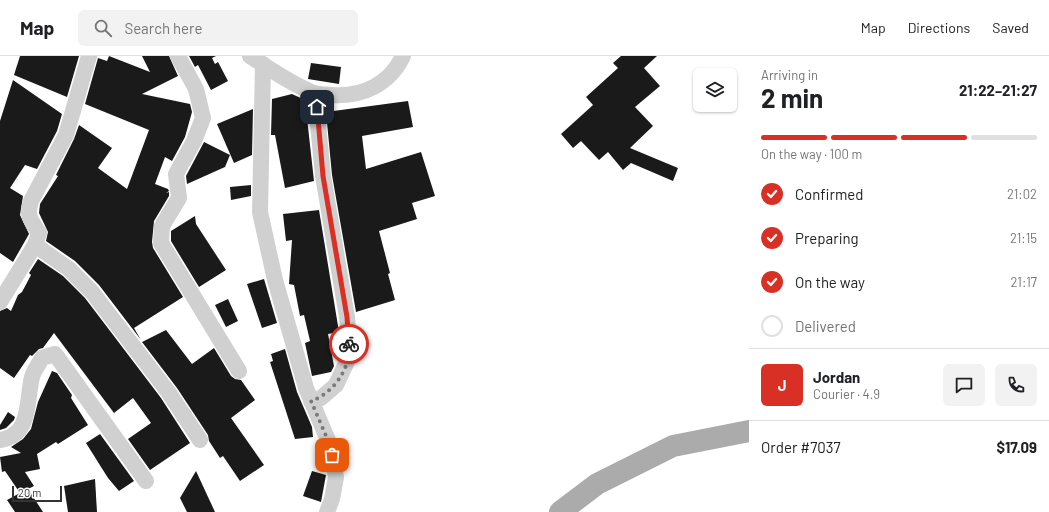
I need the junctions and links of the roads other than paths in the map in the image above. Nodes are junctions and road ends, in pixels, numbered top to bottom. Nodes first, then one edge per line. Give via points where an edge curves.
1 (89, 56) edge
2 (178, 56) edge
3 (403, 56) edge
4 (256, 60) edge
5 (316, 94) junction
6 (35, 245) junction
7 (0, 302) edge
8 (239, 371) dead end
9 (311, 401) junction
10 (749, 431) edge
11 (0, 440) edge
12 (200, 440) dead end
13 (146, 481) dead end
14 (327, 512) edge
15 (560, 512) edge

1 - 6 street via 66,135 31,201 28,212 39,234
2 - 8 street via 196,89 203,118 176,174 179,198 162,226 161,243
3 - 5 street via 397,68 381,84 361,93
4 - 5 street
4 - 9 street via 260,212 275,280
5 - 9 street via 323,176 347,317 350,355 336,385 321,398
6 - 7 street
6 - 12 street via 69,269 92,292 169,393
9 - 14 street via 330,445 336,477
10 - 15 main road via 673,446 597,484
11 - 13 street via 18,432 25,422 33,376 42,358 55,354

